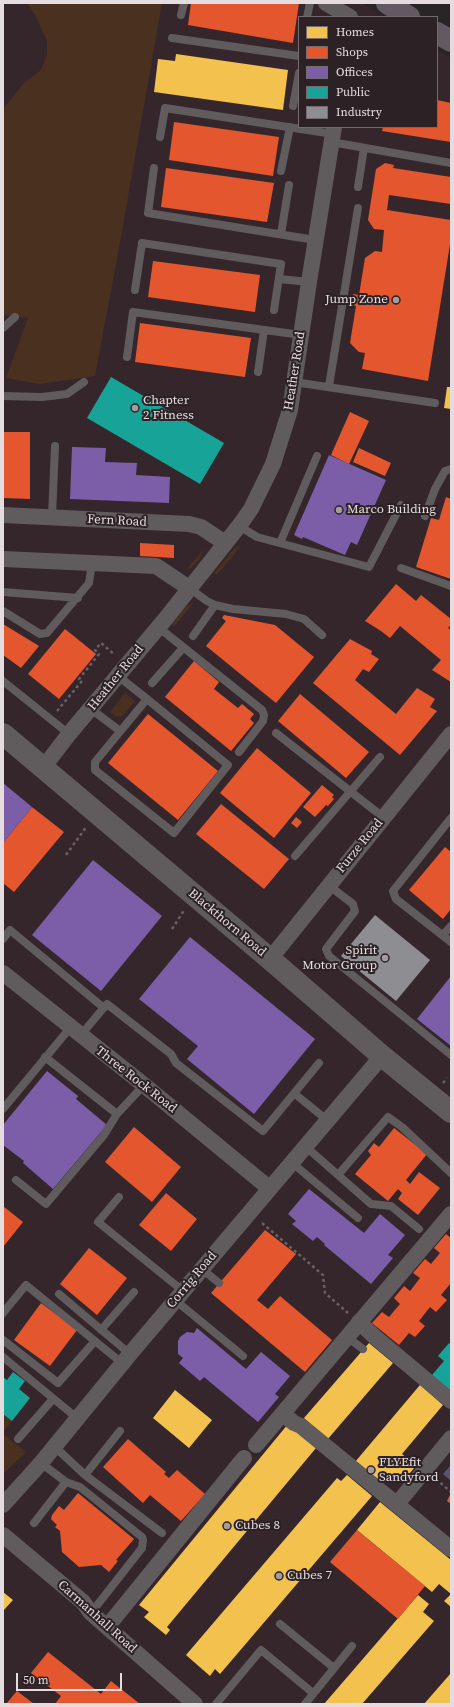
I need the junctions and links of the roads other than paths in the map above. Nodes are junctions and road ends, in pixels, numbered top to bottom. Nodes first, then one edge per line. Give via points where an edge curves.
1 (184, 3) edge
2 (310, 3) edge
3 (326, 3) edge
4 (387, 3) edge
5 (181, 15) dead end
6 (308, 16) edge
7 (348, 16) edge
8 (407, 16) edge
9 (438, 34) edge
10 (172, 38) dead end
11 (451, 41) edge
12 (298, 56) edge
13 (298, 78) edge
14 (293, 106) dead end
15 (290, 127) junction
16 (333, 134) edge
17 (160, 137) dead end
18 (364, 148) junction
19 (451, 162) edge
20 (154, 168) dead end
21 (281, 171) dead end
22 (289, 185) dead end
23 (358, 187) dead end
24 (358, 208) dead end
25 (281, 234) junction
26 (315, 240) junction
27 (279, 279) junction
28 (308, 282) junction
29 (135, 290) dead end
30 (274, 310) dead end
31 (15, 317) dead end
32 (3, 328) edge
33 (264, 330) junction
34 (300, 335) junction
35 (127, 357) dead end
36 (258, 372) dead end
37 (84, 382) dead end
38 (294, 382) junction
39 (329, 386) junction
40 (3, 396) edge
41 (435, 403) dead end
42 (55, 446) dead end
43 (317, 456) dead end
44 (451, 469) edge
45 (401, 505) dead end
46 (3, 515) edge
47 (425, 516) dead end
48 (52, 517) junction
49 (239, 526) junction
50 (225, 543) junction
51 (280, 543) junction
52 (3, 559) edge
53 (92, 564) junction
54 (401, 568) dead end
55 (451, 586) edge
56 (190, 588) junction
57 (3, 592) edge
58 (78, 598) junction
59 (216, 605) junction
60 (3, 611) edge
61 (158, 627) junction
62 (322, 635) dead end
63 (193, 636) dead end
64 (183, 648) junction
65 (118, 676) junction
66 (3, 681) edge
67 (152, 683) dead end
68 (147, 699) junction
69 (91, 709) junction
70 (120, 731) junction
71 (276, 732) dead end
72 (3, 734) edge
73 (69, 734) junction
74 (451, 734) edge
75 (239, 752) dead end
76 (380, 757) dead end
77 (43, 768) junction
78 (351, 792) junction
79 (383, 817) junction
80 (451, 818) edge
81 (295, 856) dead end
82 (328, 885) junction
83 (451, 926) edge
84 (443, 935) junction
85 (3, 939) edge
86 (451, 942) edge
87 (270, 959) junction
88 (3, 973) edge
89 (104, 1008) junction
90 (75, 1032) junction
91 (451, 1054) edge
92 (382, 1056) junction
93 (45, 1058) junction
94 (320, 1063) dead end
95 (144, 1085) junction
96 (295, 1094) junction
97 (3, 1109) edge
98 (451, 1112) edge
99 (117, 1114) junction
100 (327, 1120) junction
101 (304, 1146) junction
102 (291, 1162) junction
103 (451, 1173) edge
104 (338, 1175) junction
105 (16, 1180) dead end
106 (269, 1188) junction
107 (120, 1197) dead end
108 (451, 1214) edge
109 (358, 1218) dead end
110 (419, 1229) dead end
111 (202, 1269) junction
112 (219, 1283) dead end
113 (134, 1292) dead end
114 (59, 1294) dead end
115 (179, 1295) junction
116 (3, 1314) edge
117 (360, 1322) junction
118 (101, 1330) junction
119 (347, 1336) junction
120 (3, 1340) edge
121 (95, 1341) junction
122 (363, 1349) dead end
123 (243, 1356) dead end
124 (3, 1357) edge
125 (126, 1359) junction
126 (53, 1399) junction
127 (451, 1401) edge
128 (283, 1414) junction
129 (77, 1418) junction
130 (120, 1431) dead end
131 (451, 1438) edge
132 (18, 1439) dead end
133 (264, 1443) dead end
134 (55, 1447) junction
135 (244, 1458) dead end
136 (41, 1463) junction
137 (85, 1475) junction
138 (66, 1482) junction
139 (396, 1504) junction
140 (3, 1505) edge
141 (34, 1523) dead end
142 (162, 1533) dead end
143 (3, 1534) edge
144 (451, 1549) edge
145 (91, 1613) junction
146 (280, 1624) dead end
147 (107, 1626) junction
148 (352, 1646) dead end
149 (334, 1668) junction
150 (313, 1693) junction
151 (195, 1702) edge
152 (216, 1704) edge
153 (305, 1704) edge

1 - 5 lane
2 - 6 lane
3 - 7 street
4 - 8 highway
9 - 11 highway
10 - 12 lane
13 - 14 lane
15 - 16 lane
15 - 17 lane via 165,108
15 - 21 lane
16 - 18 lane
16 - 26 street, Heather Road
18 - 19 lane
18 - 23 lane
20 - 25 lane via 148,213
22 - 25 lane
24 - 39 lane
25 - 26 lane
26 - 28 street, Heather Road
27 - 28 lane
27 - 29 lane via 280,264 142,243
27 - 30 lane
28 - 34 street, Heather Road
31 - 32 lane
33 - 34 lane
33 - 35 lane via 133,312
33 - 36 lane
34 - 38 street, Heather Road
37 - 40 lane via 67,394 42,397
38 - 39 lane
38 - 49 street, Heather Road via 290,410 273,464 251,509
39 - 41 lane
42 - 48 lane
43 - 51 lane
44 - 47 lane via 445,471
45 - 51 lane via 369,567
46 - 48 street, Fern Road
48 - 50 street, Fern Road via 195,525
49 - 50 street, Heather Road
49 - 51 lane via 257,537
50 - 56 street, Heather Road
52 - 53 street
53 - 56 street via 156,566
53 - 58 lane via 89,583
54 - 55 lane
56 - 59 lane
56 - 61 street, Heather Road
57 - 58 lane
58 - 60 lane via 50,631 43,634
59 - 62 lane via 286,614 304,619
59 - 63 lane
61 - 64 lane
61 - 65 street, Heather Road
64 - 67 lane
64 - 75 lane via 262,710 263,721
65 - 68 lane
65 - 69 street, Heather Road
66 - 73 lane
68 - 70 lane
68 - 70 lane via 228,765 174,833 95,770 95,762
69 - 70 lane
69 - 73 street, Heather Road
71 - 78 lane
72 - 77 street, Blackthorn Road
73 - 77 street, Heather Road
74 - 79 street, Furze Road
76 - 78 lane
77 - 87 street, Blackthorn Road
78 - 79 lane
78 - 81 lane
79 - 82 street, Furze Road
80 - 84 lane via 393,891 396,899
82 - 87 street, Furze Road
82 - 91 lane via 353,904 355,911 326,949 328,956
83 - 84 lane
84 - 86 lane
85 - 89 lane via 10,930
87 - 92 street, Blackthorn Road
88 - 90 street, Three Rock Road
89 - 90 lane
89 - 96 lane via 107,1004 171,1054 176,1063 263,1131
90 - 93 lane
90 - 95 street, Three Rock Road
92 - 98 street, Blackthorn Road
92 - 100 street, Corrig Road
93 - 97 lane
93 - 99 lane
94 - 96 lane
95 - 99 lane
95 - 106 street, Three Rock Road
96 - 100 lane
99 - 105 lane via 104,1135 46,1204
100 - 101 street, Corrig Road
101 - 102 street, Corrig Road
101 - 104 lane
102 - 106 street, Corrig Road
102 - 109 lane via 344,1210
103 - 104 lane via 388,1117
104 - 110 lane via 371,1204 391,1206
106 - 111 street, Corrig Road
107 - 115 lane via 98,1222
108 - 117 street
111 - 112 lane
111 - 115 street, Corrig Road
113 - 118 lane
114 - 118 lane
115 - 123 lane via 234,1351
115 - 125 street, Corrig Road
116 - 121 lane via 26,1285
117 - 119 street
117 - 127 street
118 - 125 lane
119 - 122 lane
119 - 128 street
120 - 121 lane via 58,1383
121 - 125 lane
124 - 126 lane
125 - 129 street, Corrig Road
126 - 129 lane
126 - 132 lane
128 - 133 street
128 - 139 street
129 - 134 street, Corrig Road
130 - 137 lane
131 - 139 street
134 - 136 street, Corrig Road
134 - 137 lane
135 - 147 street
136 - 138 lane
136 - 140 street, Corrig Road
137 - 142 lane
138 - 141 lane
138 - 145 lane via 80,1487 143,1540 142,1548
139 - 144 street
143 - 145 street, Carmanhall Road via 83,1602
145 - 147 street, Carmanhall Road
146 - 149 lane
147 - 151 street, Carmanhall Road
148 - 149 lane
149 - 150 lane
150 - 152 lane via 261,1650
150 - 153 lane

